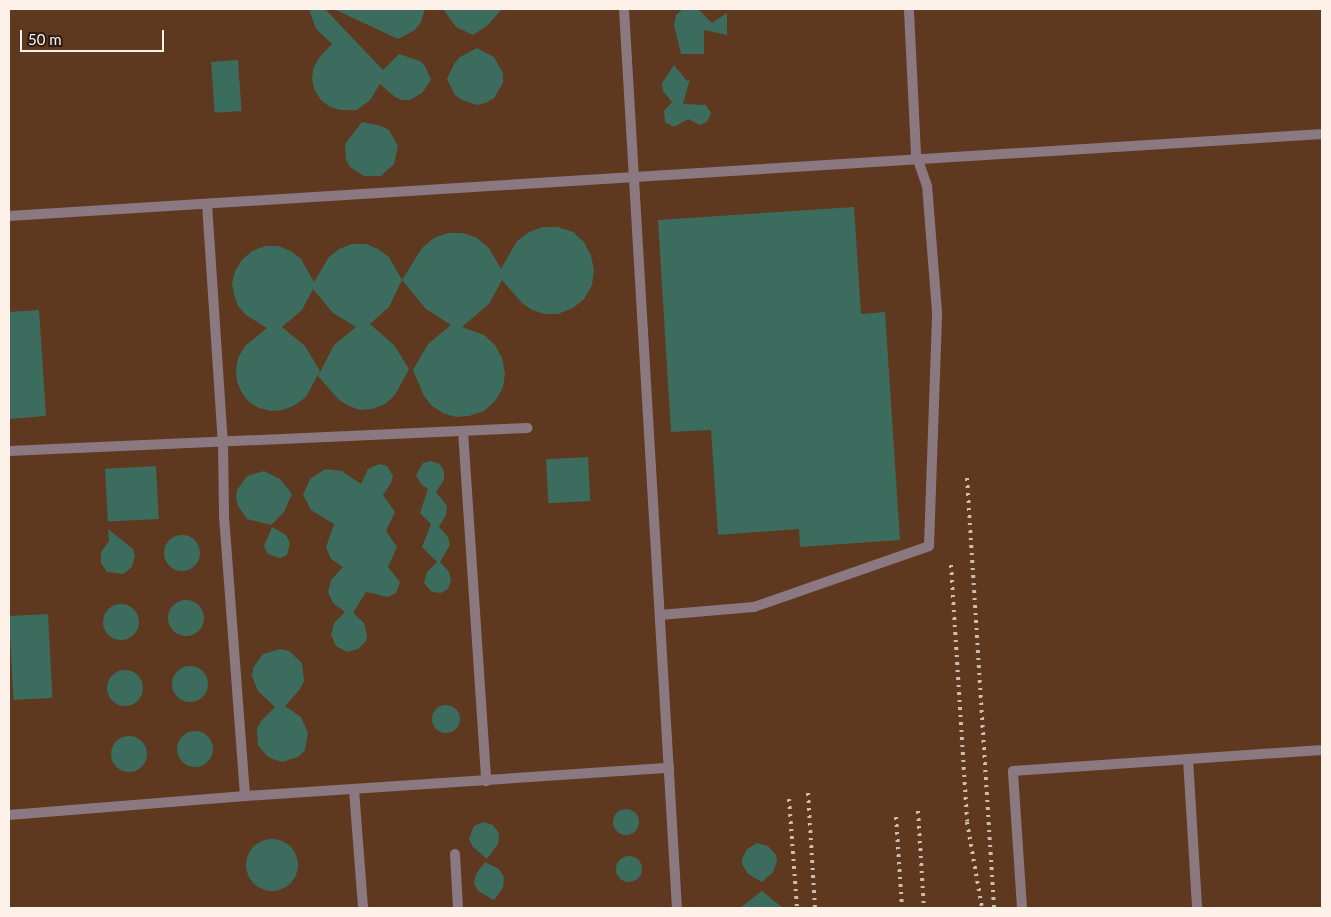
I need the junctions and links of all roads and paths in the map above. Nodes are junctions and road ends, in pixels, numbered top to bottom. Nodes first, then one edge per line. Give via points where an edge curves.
1 (624, 9) edge
2 (909, 9) edge
3 (1322, 134) edge
4 (917, 158) junction
5 (634, 176) junction
6 (207, 204) junction
7 (9, 216) edge
8 (527, 428) dead end
9 (463, 431) junction
10 (223, 442) junction
11 (9, 451) edge
12 (660, 615) junction
13 (1322, 750) edge
14 (1188, 759) junction
15 (669, 768) junction
16 (486, 781) junction
17 (354, 790) junction
18 (245, 796) junction
19 (9, 815) edge
20 (455, 854) dead end
21 (362, 908) edge
22 (458, 908) edge
23 (677, 908) edge
24 (1022, 908) edge
25 (1198, 908) edge

1 - 5 lane
2 - 4 lane
3 - 4 lane
4 - 5 lane
4 - 12 lane via 927,186 937,312 929,546 754,607
5 - 6 lane
5 - 12 lane
6 - 7 lane
6 - 10 lane
8 - 9 lane
9 - 10 lane
9 - 16 lane
10 - 11 lane
10 - 18 lane via 224,516
12 - 15 lane
13 - 14 lane
14 - 24 lane via 1013,771
14 - 25 lane
15 - 16 lane
15 - 23 lane
16 - 17 lane
17 - 18 lane
17 - 21 lane
18 - 19 lane
20 - 22 lane

